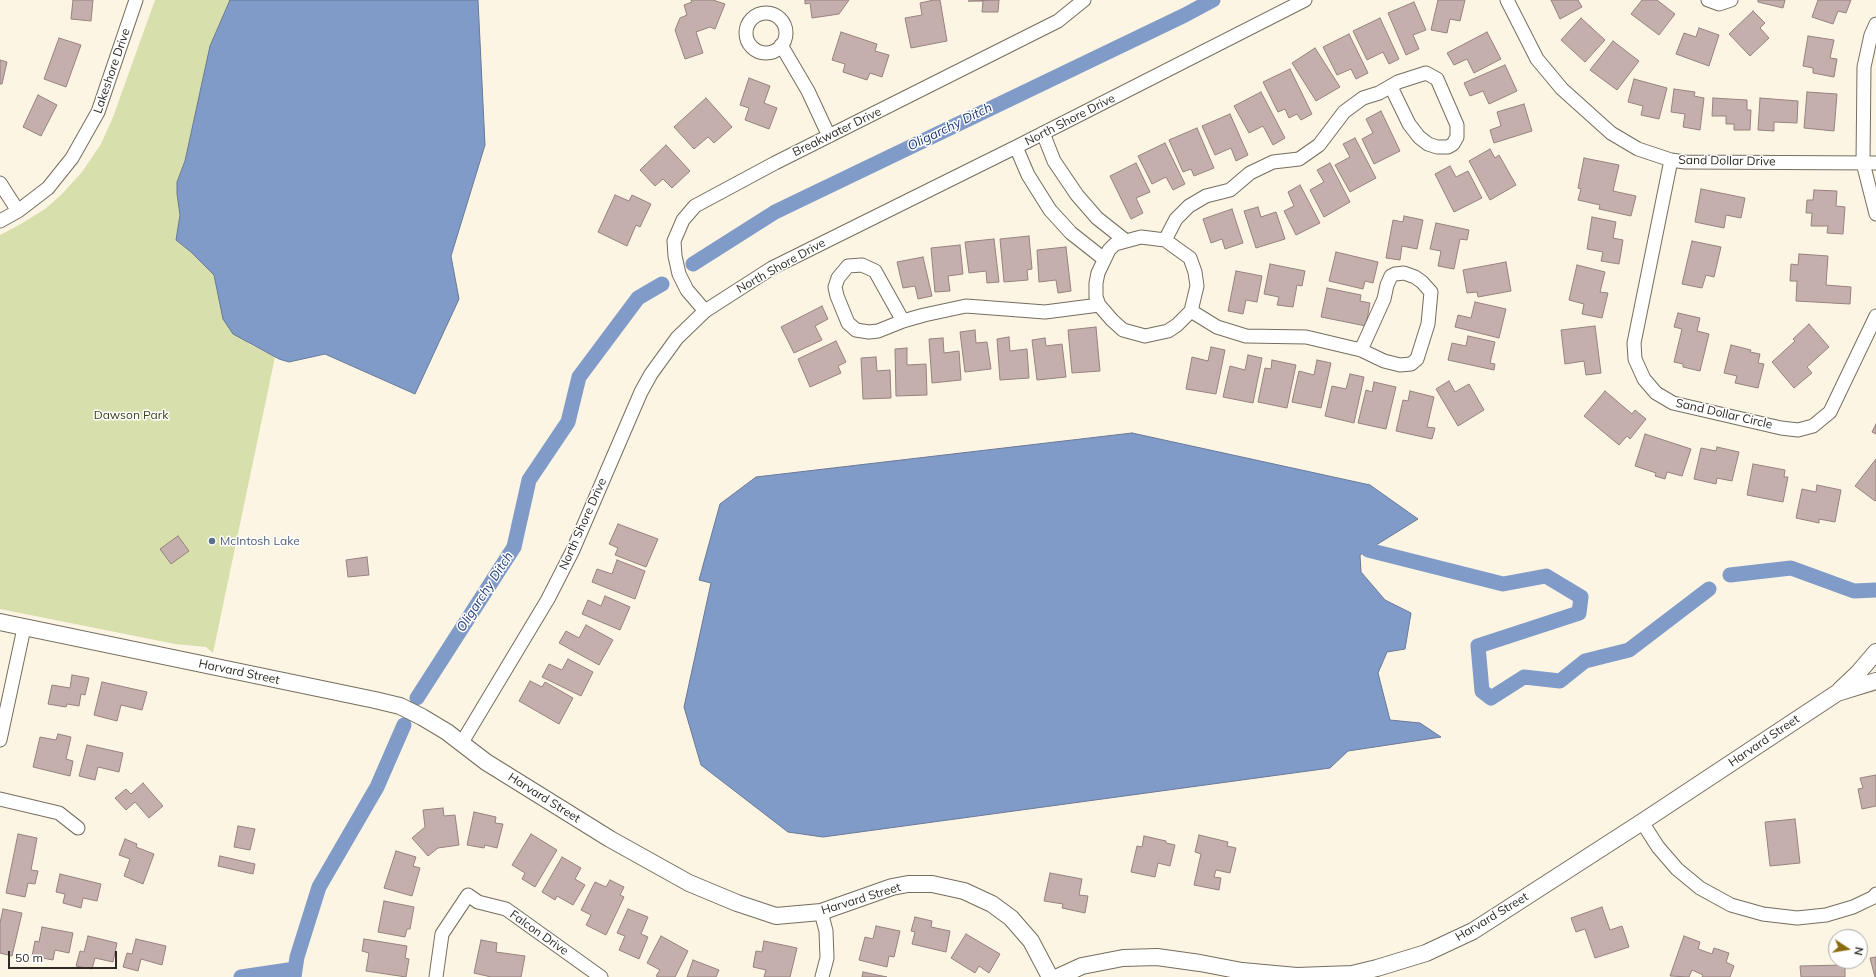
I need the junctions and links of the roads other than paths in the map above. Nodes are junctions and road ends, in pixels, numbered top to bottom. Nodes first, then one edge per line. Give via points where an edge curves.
1 (136, 0) edge
2 (1084, 0) edge
3 (1305, 0) edge
4 (1507, 0) edge
5 (1708, 0) edge
6 (1731, 0) edge
7 (1876, 24) edge
8 (782, 44) dead end
9 (1391, 87) junction
10 (1043, 133) junction
11 (829, 136) junction
12 (1016, 147) junction
13 (1671, 160) junction
14 (1862, 163) junction
15 (1876, 163) edge
16 (0, 183) edge
17 (18, 211) junction
18 (1876, 214) edge
19 (0, 221) edge
20 (1165, 240) junction
21 (1126, 241) junction
22 (1104, 259) junction
23 (1099, 305) junction
24 (705, 311) junction
25 (1191, 311) junction
26 (1876, 316) edge
27 (903, 321) junction
28 (1361, 350) junction
29 (0, 622) edge
30 (24, 628) junction
31 (1876, 652) edge
32 (1876, 681) edge
33 (1837, 693) junction
34 (0, 740) edge
35 (461, 744) junction
36 (0, 798) edge
37 (1642, 822) junction
38 (78, 828) dead end
39 (1876, 894) edge
40 (821, 912) junction
41 (1352, 975) edge
42 (436, 977) edge
43 (601, 977) edge
44 (822, 977) edge
45 (1050, 977) edge
46 (1058, 977) edge

1 - 17 street, Lakeshore Drive via 95,119 72,158 48,188
2 - 11 street, Breakwater Drive via 1058,21
3 - 10 street, North Shore Drive
4 - 13 street, Sand Dollar Drive via 1537,59 1562,89 1610,133 1638,149
5 - 6 street via 1719,4
7 - 14 street via 1864,67
8 - 11 street
9 - 9 street via 1409,124 1419,137 1437,147 1448,147 1453,144 1457,137 1457,125 1437,79 1426,73 1398,82
9 - 20 street via 1363,98 1344,112 1319,145 1299,159 1273,162 1250,173 1230,190 1206,196 1189,206 1176,219
10 - 12 street, North Shore Drive
10 - 21 street via 1054,161 1076,195 1097,218
11 - 24 street, Breakwater Drive via 715,194 695,206 683,220 674,241 676,262 687,290
12 - 22 street via 1028,175 1050,210 1071,233
12 - 24 street, North Shore Drive via 772,268
13 - 14 street, Sand Dollar Drive
13 - 26 street, Sand Dollar Circle via 1634,343 1636,359 1644,379 1656,393 1673,403 1781,428 1798,430 1813,426 1830,412
14 - 15 street, Sand Dollar Drive
14 - 18 street
16 - 17 street
17 - 19 street, Lakeshore Drive
20 - 21 street via 1141,237
20 - 25 street via 1190,258 1197,286
21 - 22 street via 1115,244
22 - 23 street via 1096,283 1096,298
23 - 25 street via 1124,330 1145,336 1168,331
23 - 27 street via 1045,312 966,306
24 - 35 street, North Shore Drive via 677,338 651,374 573,550 548,599
25 - 28 street via 1217,327 1246,336 1306,337
27 - 27 street via 878,331 856,330 848,323 837,296 835,287 838,278 848,266 862,266 875,271
28 - 28 street via 1384,361 1400,365 1411,364 1417,358 1428,324 1431,292 1422,282 1404,273 1391,276 1384,299
29 - 30 street, Harvard Street
30 - 34 street
30 - 35 street, Harvard Street via 400,706 447,732
31 - 33 street
32 - 33 street, Harvard Street
33 - 37 street, Harvard Street
35 - 40 street, Harvard Street via 610,839 689,883 776,916
36 - 38 street via 59,813
37 - 39 street via 1658,847 1677,869 1700,888 1731,905 1763,914 1797,918 1826,916 1853,907
37 - 41 street, Harvard Street via 1473,931 1426,953
40 - 44 street via 826,932 827,958
40 - 45 street, Harvard Street via 897,886 932,884 964,891 992,904 1011,918 1031,941
41 - 46 street, Harvard Street via 1297,976 1242,971 1157,957 1137,957 1117,958 1082,966
42 - 43 street, Falcon Drive via 442,934 468,895 478,902 506,909

